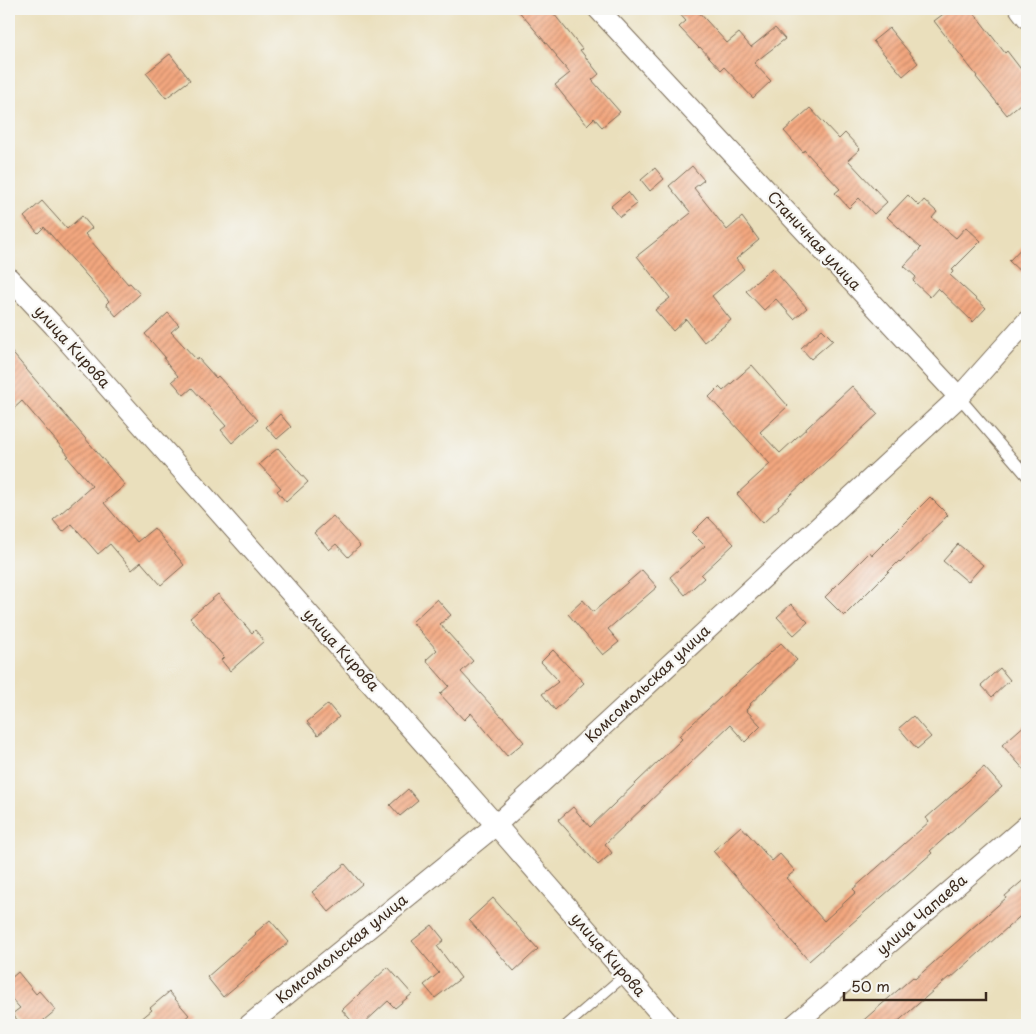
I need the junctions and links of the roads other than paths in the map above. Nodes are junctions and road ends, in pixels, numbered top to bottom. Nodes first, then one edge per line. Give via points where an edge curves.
1 (598, 9) edge
2 (1020, 9) edge
3 (1027, 18) edge
4 (9, 278) edge
5 (1027, 321) edge
6 (959, 397) junction
7 (1027, 476) edge
8 (496, 825) junction
9 (1027, 825) edge
10 (625, 975) junction
11 (249, 1025) edge
12 (567, 1025) edge
13 (670, 1025) edge
14 (794, 1025) edge

1 - 6 street, Станичная улица
2 - 3 street
4 - 8 street, улица Кирова
5 - 6 street, Комсомольская улица
6 - 7 lane, Станичная улица
6 - 8 street, Комсомольская улица
8 - 10 street, улица Кирова
8 - 11 street, Комсомольская улица
9 - 14 street, улица Чапаева
10 - 12 lane
10 - 13 street, улица Кирова

